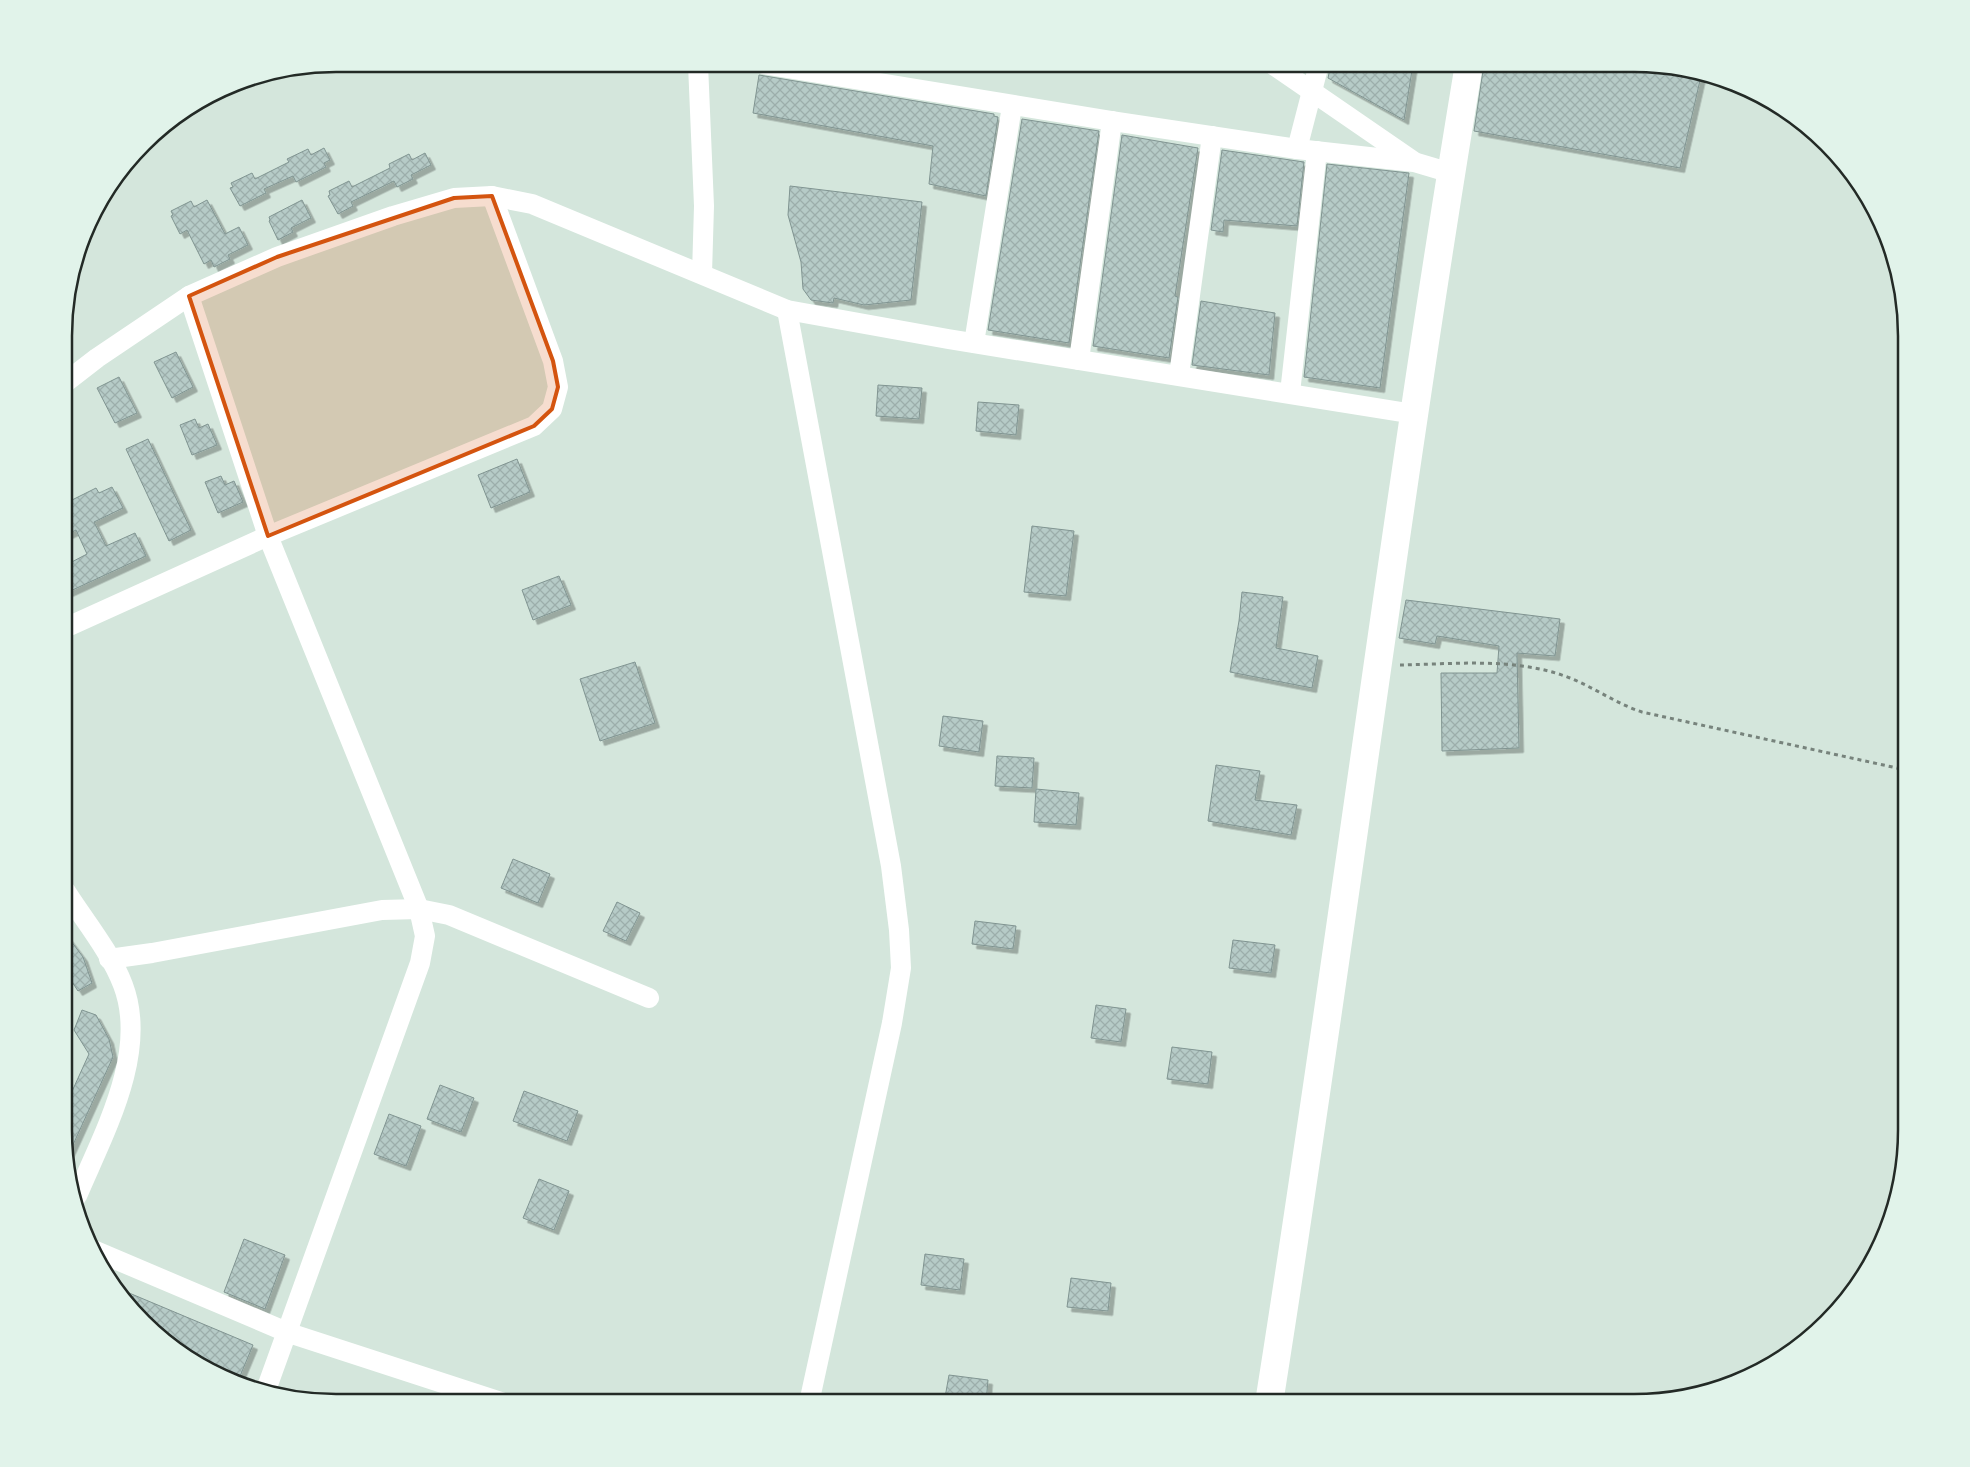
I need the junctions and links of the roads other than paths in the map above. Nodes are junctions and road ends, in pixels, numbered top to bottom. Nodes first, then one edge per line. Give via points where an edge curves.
1 (698, 72) edge
2 (810, 72) edge
3 (1284, 72) edge
4 (1317, 72) edge
5 (1449, 72) edge
6 (1466, 72) edge
7 (1313, 92) junction
8 (1012, 106) junction
9 (1112, 122) junction
10 (1212, 136) junction
11 (1297, 149) junction
12 (1317, 151) junction
13 (1433, 168) junction
14 (492, 196) junction
15 (702, 274) junction
16 (189, 296) junction
17 (787, 310) junction
18 (974, 343) junction
19 (1079, 360) junction
20 (1179, 375) junction
21 (72, 377) edge
22 (1290, 393) junction
23 (1405, 412) junction
24 (268, 536) junction
25 (72, 625) edge
26 (72, 901) edge
27 (419, 909) junction
28 (109, 959) junction
29 (650, 998) dead end
30 (80, 1189) edge
31 (104, 1255) edge
32 (288, 1333) junction
33 (268, 1385) edge
34 (476, 1394) edge
35 (811, 1394) edge
36 (1252, 1394) edge
37 (1271, 1394) edge

1 - 15 street via 704,206
2 - 8 street
3 - 7 street
4 - 7 street
5 - 13 main road
6 - 13 main road
7 - 11 street
7 - 13 street
8 - 9 street
8 - 18 street
9 - 10 street
9 - 19 street
10 - 11 street
10 - 20 street
11 - 12 street
12 - 13 street
12 - 22 street
13 - 23 main road
14 - 15 street via 532,204
14 - 16 street via 454,198 393,216 277,257
14 - 24 street via 553,361 558,387 552,409 534,426
15 - 17 street
16 - 21 street
16 - 24 street
17 - 18 street
17 - 35 street via 891,866 901,968 892,1023
18 - 19 street
19 - 20 street
20 - 22 street
22 - 23 street
23 - 36 main road
23 - 37 main road via 1378,665
24 - 25 street
24 - 27 street
26 - 28 street
27 - 28 street via 382,910
27 - 29 street via 449,915
27 - 32 street via 424,936 420,963
28 - 30 street via 123,985 128,1007 129,1062
31 - 32 street
32 - 33 street
32 - 34 street

